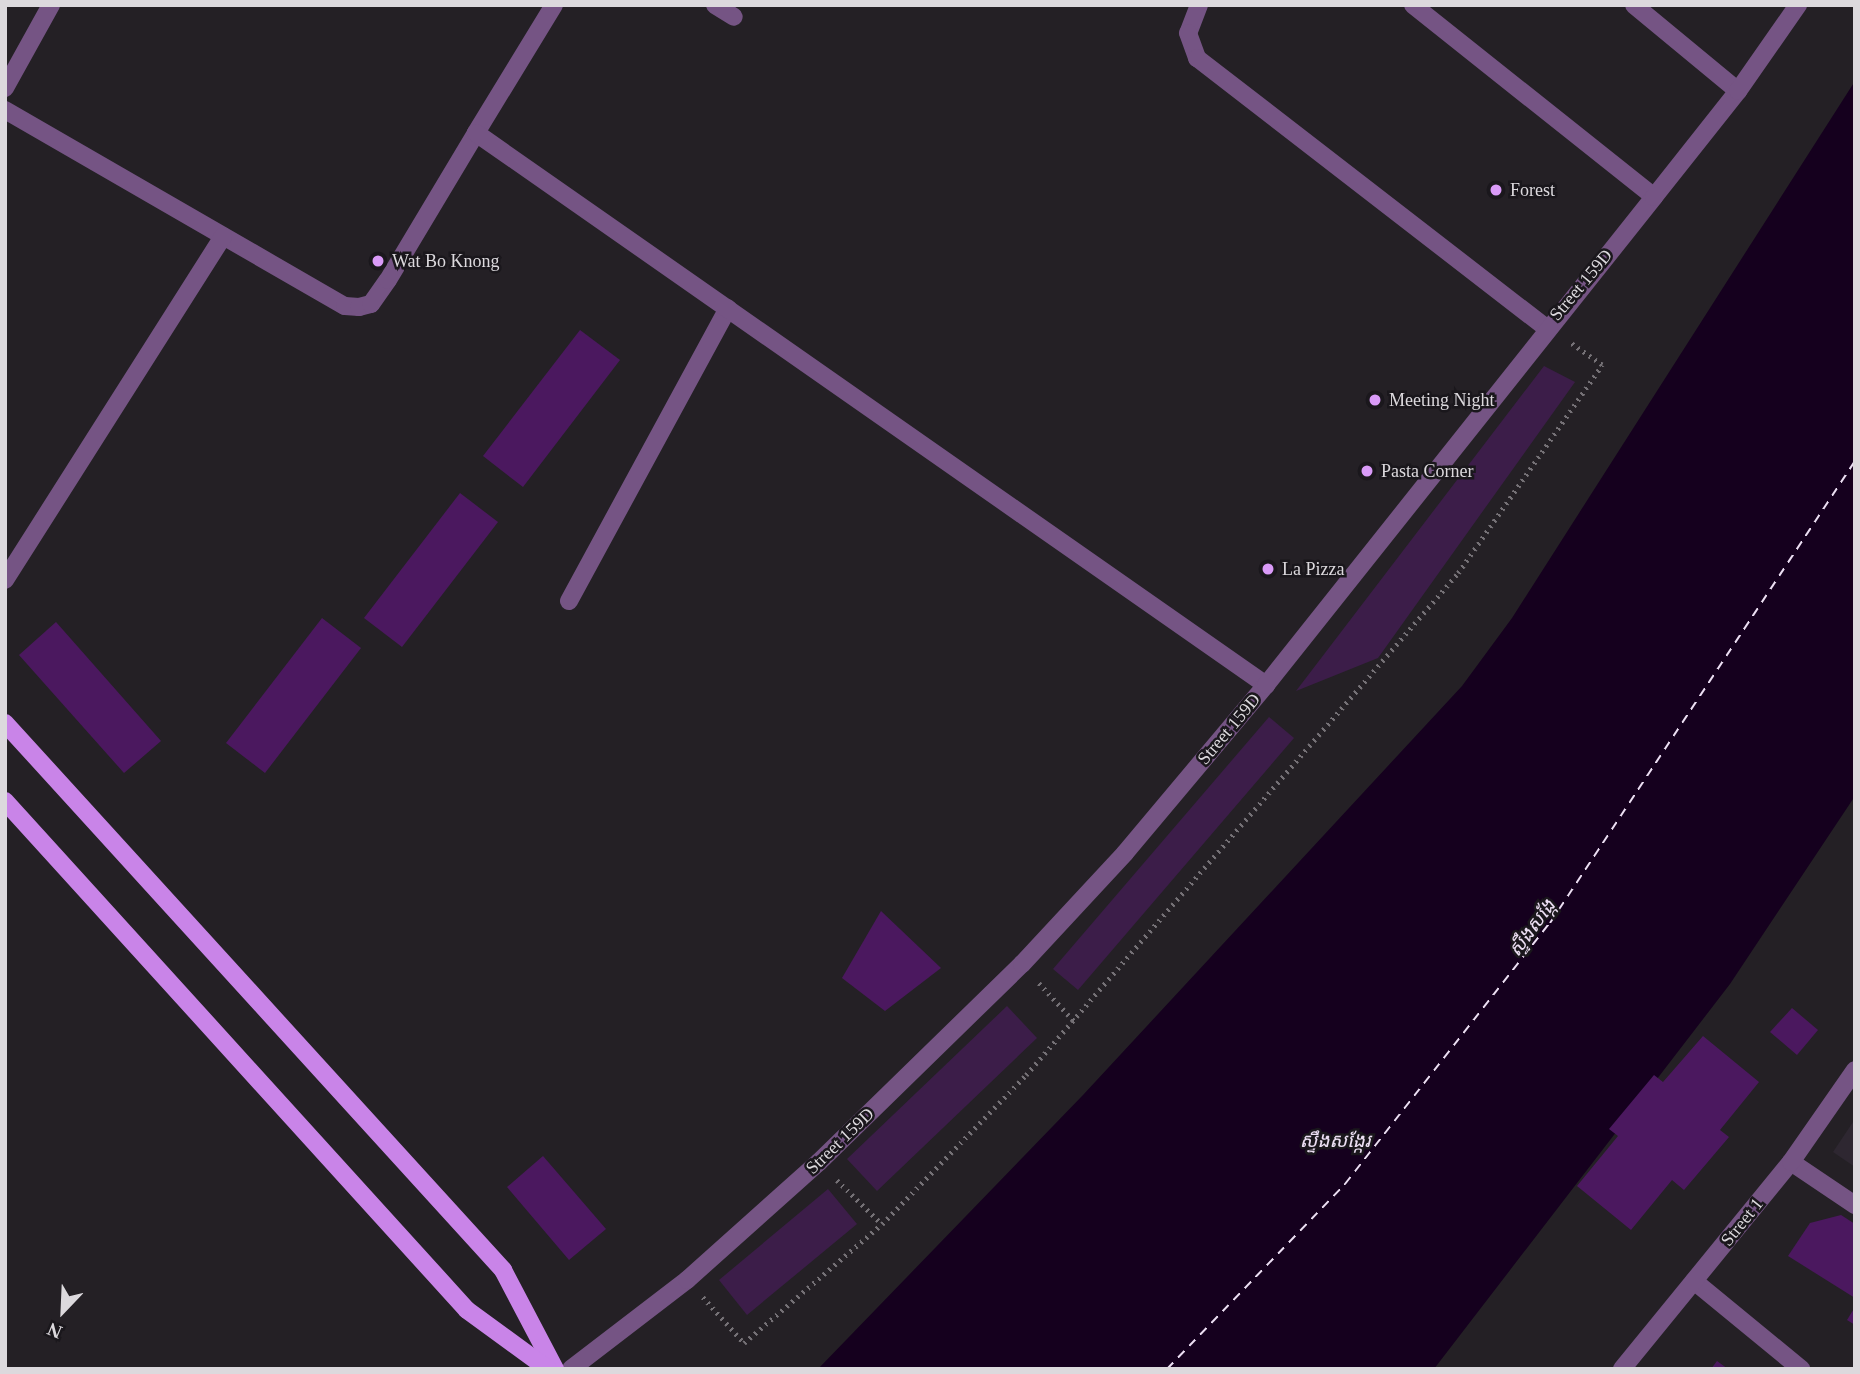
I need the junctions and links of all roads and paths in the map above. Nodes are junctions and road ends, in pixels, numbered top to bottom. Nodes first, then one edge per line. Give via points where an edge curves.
1 (51, 5) edge
2 (554, 5) edge
3 (715, 5) edge
4 (1199, 5) edge
5 (1413, 5) edge
6 (1634, 5) edge
7 (1797, 5) edge
8 (734, 17) dead end
9 (5, 88) edge
10 (1738, 90) junction
11 (5, 110) edge
12 (476, 133) junction
13 (1654, 197) junction
14 (223, 236) junction
15 (728, 308) junction
16 (1546, 328) junction
17 (5, 580) edge
18 (569, 601) dead end
19 (1266, 685) junction
20 (5, 723) edge
21 (5, 801) edge
22 (1022, 964) junction
23 (1074, 1021) junction
24 (1855, 1070) edge
25 (819, 1162) junction
26 (1791, 1162) junction
27 (1855, 1205) edge
28 (882, 1224) junction
29 (687, 1280) junction
30 (1694, 1280) junction
31 (548, 1369) edge
32 (555, 1369) edge
33 (571, 1369) edge
34 (1622, 1369) edge
35 (1801, 1369) edge

1 - 9 street
2 - 12 street
3 - 8 street
4 - 16 street via 1188,33 1198,58
5 - 13 street
6 - 10 street
7 - 10 street, Street 159D
10 - 13 street, Street 159D
11 - 14 street
12 - 14 street via 371,304 345,306
12 - 15 street
13 - 16 street, Street 159D
14 - 17 street
15 - 18 street
15 - 19 street
16 - 19 street, Street 159D
16 - 23 path via 1602,365 1458,573
19 - 22 street, Street 159D via 1125,853
20 - 32 main road via 503,1270
21 - 31 main road via 467,1310
22 - 23 path
22 - 25 street, Street 159D
23 - 28 path
24 - 26 street, Street 1
25 - 28 path
25 - 29 street, Street 159D
26 - 27 street
26 - 30 street, Street 1
28 - 29 path via 744,1343
29 - 33 street, Street 159D
30 - 34 street, Street 1
30 - 35 street

